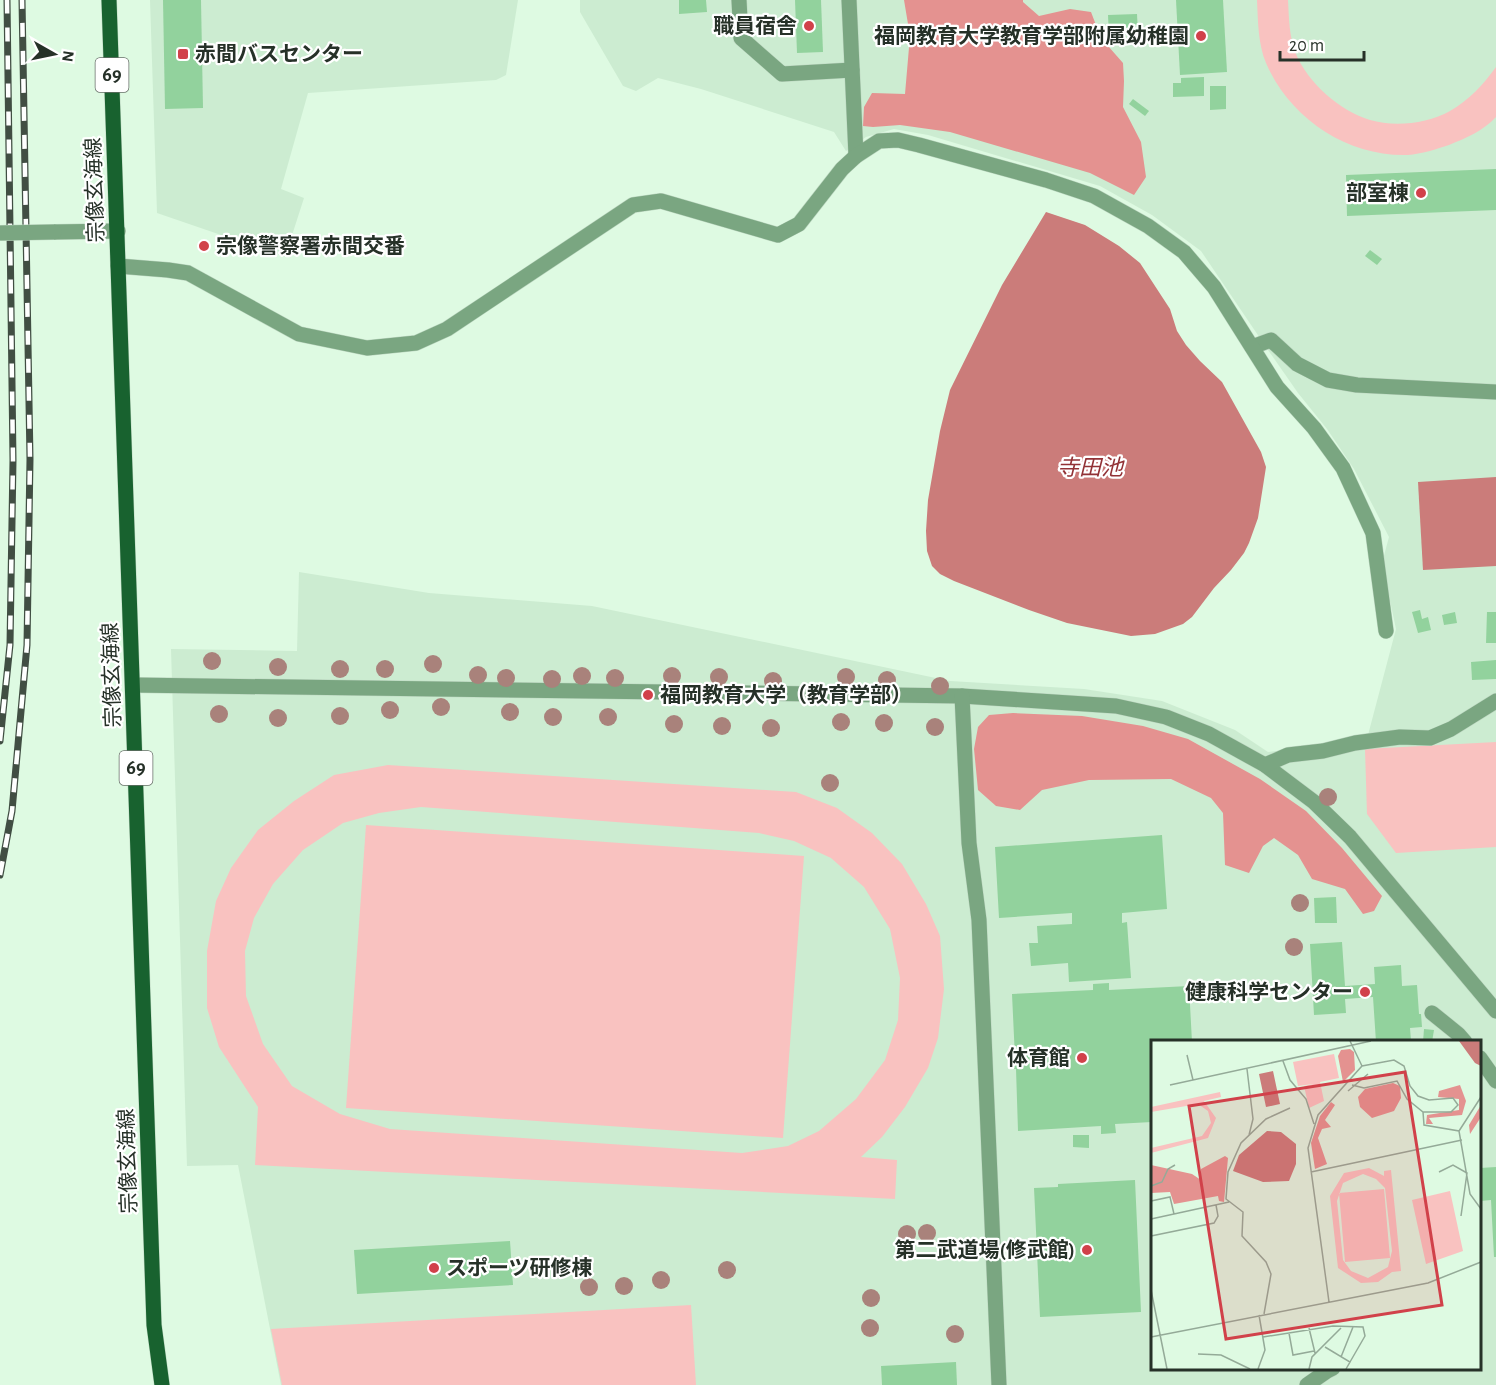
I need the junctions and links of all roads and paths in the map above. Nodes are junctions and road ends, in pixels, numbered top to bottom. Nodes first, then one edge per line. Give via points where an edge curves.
1 (109, 0) edge
2 (739, 0) edge
3 (849, 0) edge
4 (852, 70) junction
5 (856, 156) junction
6 (118, 231) junction
7 (0, 233) edge
8 (118, 266) junction
9 (1252, 347) junction
10 (1496, 392) edge
11 (1386, 631) dead end
12 (133, 684) junction
13 (962, 696) junction
14 (1496, 701) edge
15 (1265, 765) junction
16 (1496, 1011) edge
17 (1432, 1013) dead end
18 (1464, 1040) edge
19 (1486, 1058) edge
20 (1496, 1081) edge
21 (1329, 1370) edge
22 (162, 1385) edge
23 (999, 1385) edge
24 (1307, 1385) edge

1 - 6 main road, 宗像玄海線 / 69
2 - 4 street via 741,38 782,74
3 - 4 street
4 - 5 street
5 - 8 street via 800,224 778,235 661,201 633,206 447,329 416,343 367,348 299,334 188,273
5 - 9 street via 879,141 898,140 1094,196 1148,226 1184,252 1214,287
6 - 7 street, bridge
6 - 8 main road, 宗像玄海線 / 69
8 - 12 main road, 宗像玄海線 / 69
9 - 10 street via 1272,340 1297,364 1328,380
9 - 11 street via 1277,387 1314,428 1342,468 1356,496 1373,533
12 - 13 street
12 - 22 main road, 宗像玄海線 / 69 via 154,1325
13 - 15 street via 1116,706 1166,717 1209,734
13 - 23 street via 969,843 979,920
14 - 15 street via 1430,738 1354,742 1288,755
15 - 16 street via 1314,802 1350,837
17 - 18 street
19 - 20 street
21 - 24 street

